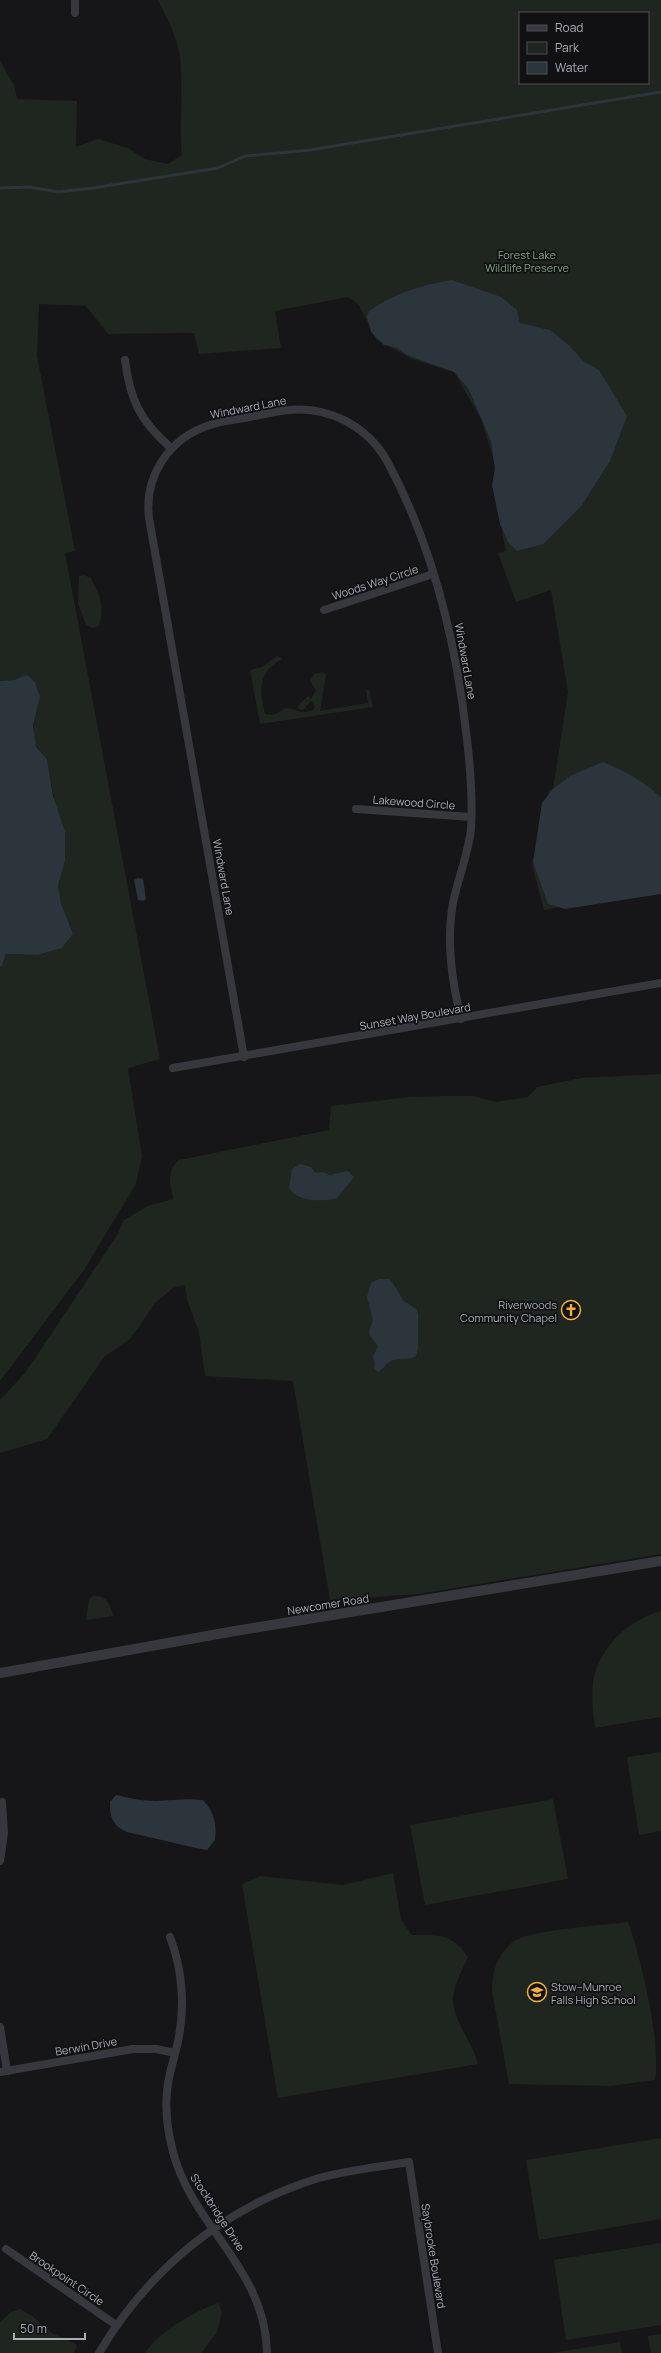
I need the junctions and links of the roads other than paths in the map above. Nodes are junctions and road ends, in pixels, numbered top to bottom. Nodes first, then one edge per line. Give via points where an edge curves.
1 (75, 0) edge
2 (75, 12) dead end
3 (125, 360) dead end
4 (172, 448) junction
5 (433, 574) junction
6 (324, 610) dead end
7 (356, 809) dead end
8 (471, 817) junction
9 (661, 983) edge
10 (461, 1019) junction
11 (244, 1056) junction
12 (173, 1068) dead end
13 (661, 1561) edge
14 (0, 1673) edge
15 (2, 1802) dead end
16 (0, 1861) edge
17 (170, 1937) dead end
18 (0, 2027) edge
19 (175, 2053) junction
20 (4, 2071) edge
21 (214, 2228) junction
22 (6, 2249) dead end
23 (116, 2324) junction
24 (99, 2353) edge
25 (267, 2353) edge
26 (438, 2353) edge

1 - 2 street
3 - 4 street via 128,382 137,409 149,426
4 - 5 street, Windward Lane via 211,424 288,410 327,413 346,422 370,437 387,461 419,531
4 - 11 street, Windward Lane via 160,462 151,484 149,518
5 - 6 street, Woods Way Circle
5 - 8 street, Windward Lane via 444,606 461,686 469,759
7 - 8 street, Lakewood Circle
8 - 10 street, Windward Lane via 467,855 453,901 449,935 452,971
9 - 10 street, Sunset Way Boulevard
10 - 11 street, Sunset Way Boulevard
11 - 12 street, Sunset Way Boulevard
13 - 14 street, Newcomer Road
15 - 16 street via 4,1833
17 - 19 street, Stockbridge Drive via 182,1996 182,2018
18 - 20 street
19 - 20 street, Berwin Drive via 156,2049 133,2049
19 - 21 street, Stockbridge Drive via 166,2106 173,2153 188,2189
21 - 23 street via 162,2270
21 - 25 street, Stockbridge Drive via 251,2287 264,2328
21 - 26 street, Saybrooke Boulevard via 243,2210 304,2183 337,2174 409,2162
22 - 23 street, Brookpoint Circle
23 - 24 street

